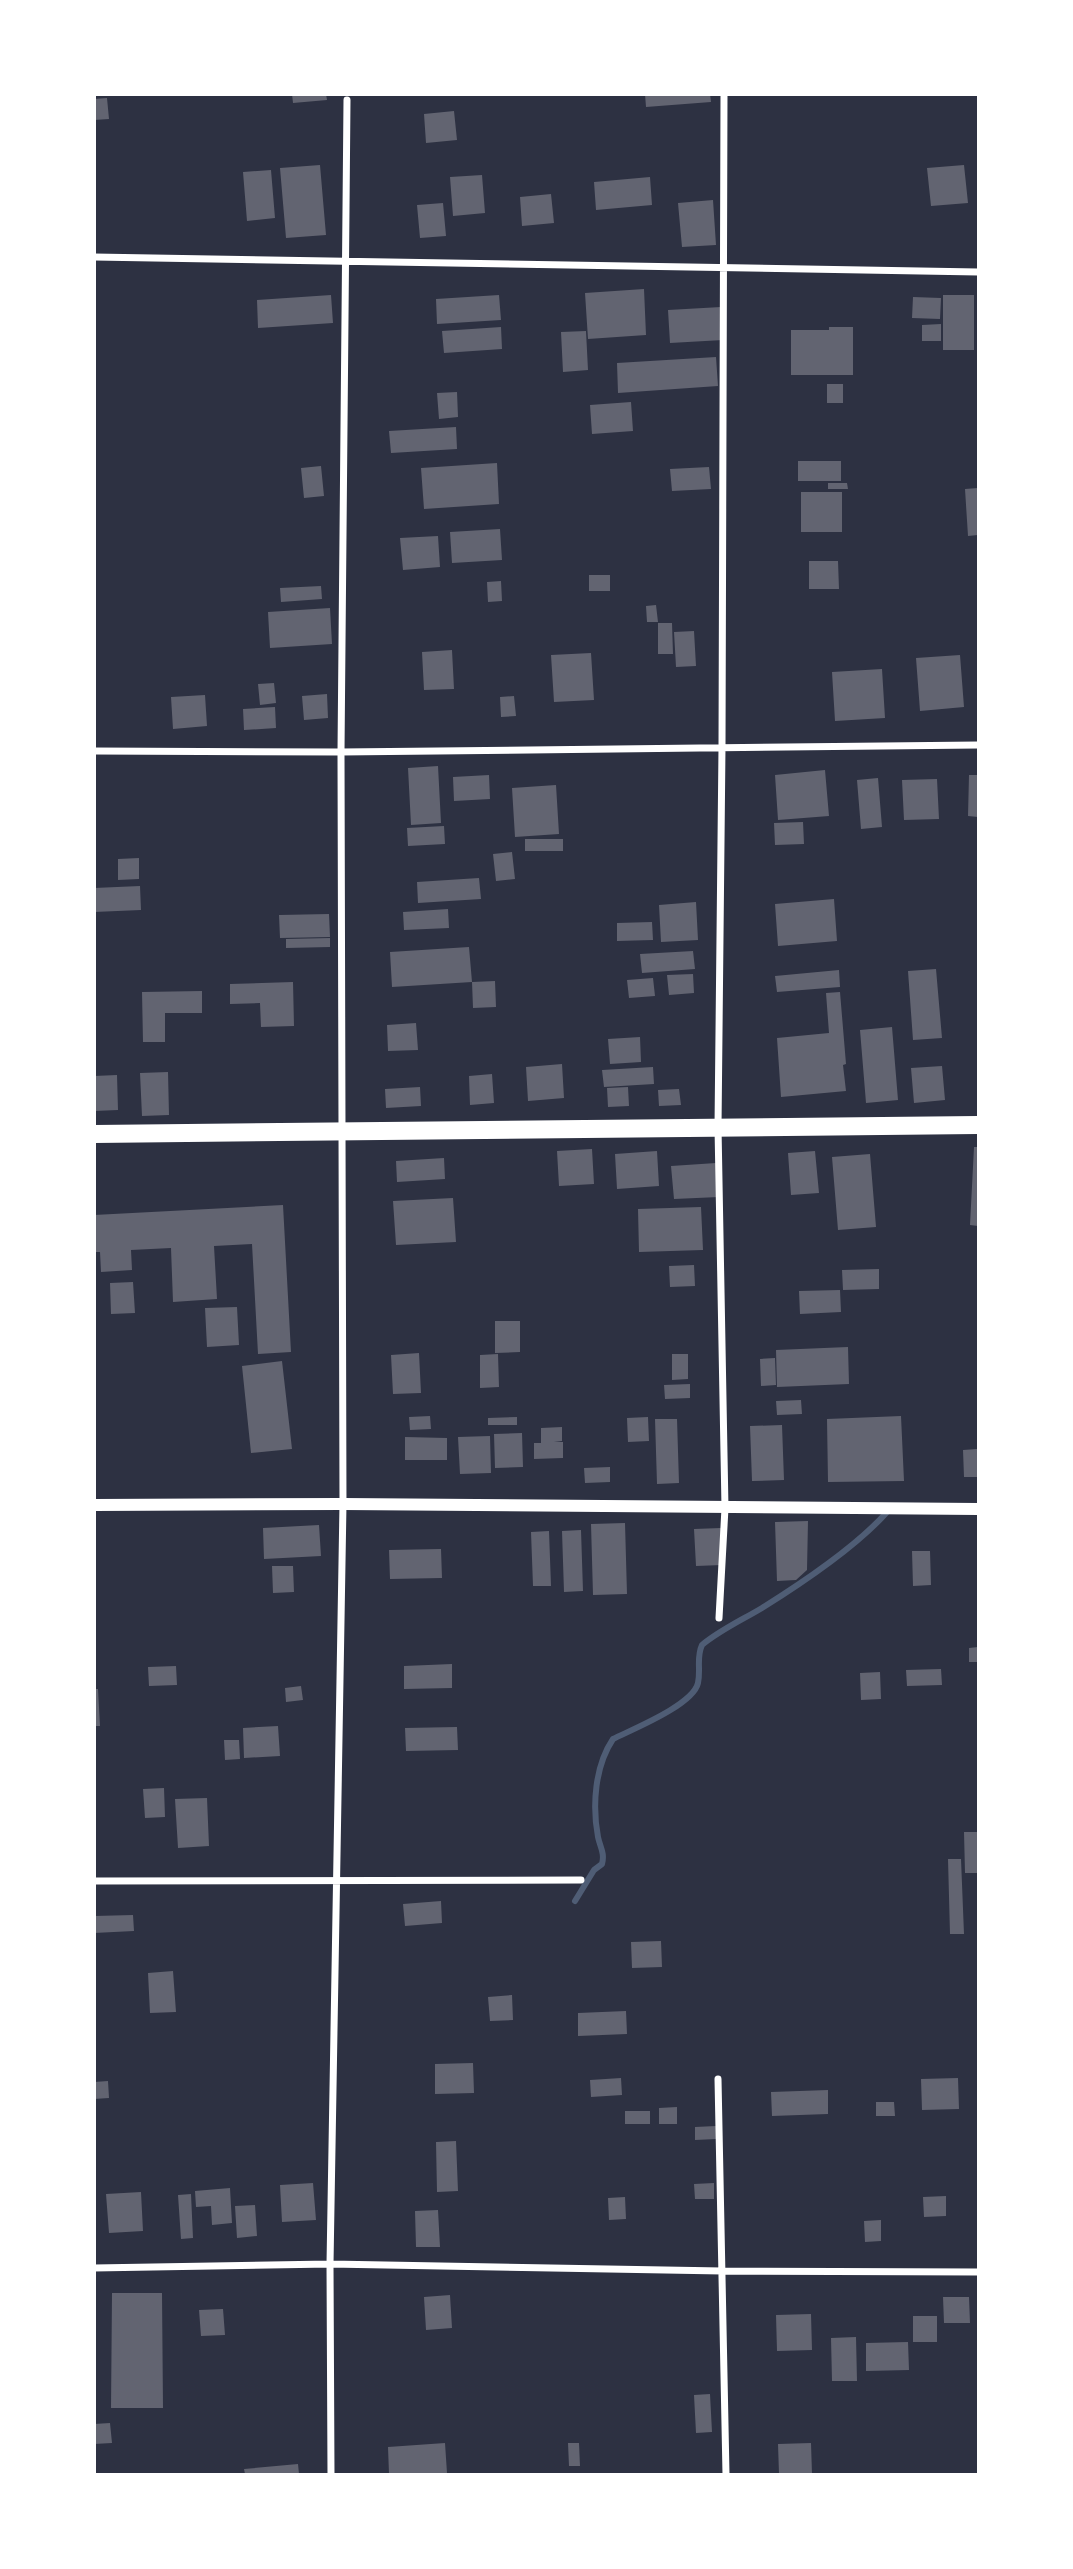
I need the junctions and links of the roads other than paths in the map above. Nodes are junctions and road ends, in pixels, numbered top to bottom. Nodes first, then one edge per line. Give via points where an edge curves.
1 (724, 94) edge
2 (348, 100) dead end
3 (94, 257) edge
4 (346, 260) junction
5 (724, 267) junction
6 (978, 272) edge
7 (978, 745) edge
8 (722, 747) junction
9 (94, 751) edge
10 (341, 752) junction
11 (978, 1125) edge
12 (718, 1126) junction
13 (94, 1133) edge
14 (343, 1133) junction
15 (343, 1504) junction
16 (94, 1505) edge
17 (725, 1508) junction
18 (978, 1509) edge
19 (719, 1618) dead end
20 (337, 1879) junction
21 (581, 1880) dead end
22 (94, 1881) edge
23 (718, 2079) dead end
24 (330, 2264) junction
25 (94, 2268) edge
26 (722, 2271) junction
27 (978, 2272) edge
28 (331, 2474) edge
29 (726, 2474) edge

1 - 5 street
2 - 4 street
3 - 4 street
4 - 5 street
4 - 10 street
5 - 6 street
5 - 8 street
7 - 8 street
8 - 10 street
8 - 12 street
9 - 10 street
10 - 14 street
11 - 12 highway
12 - 14 highway
12 - 17 street
13 - 14 highway
14 - 15 street
15 - 16 street
15 - 17 street
15 - 20 street
17 - 18 street
17 - 19 street
20 - 21 street
20 - 22 street
20 - 24 street
23 - 26 street
24 - 25 street
24 - 26 street
24 - 28 street
26 - 27 street
26 - 29 street

